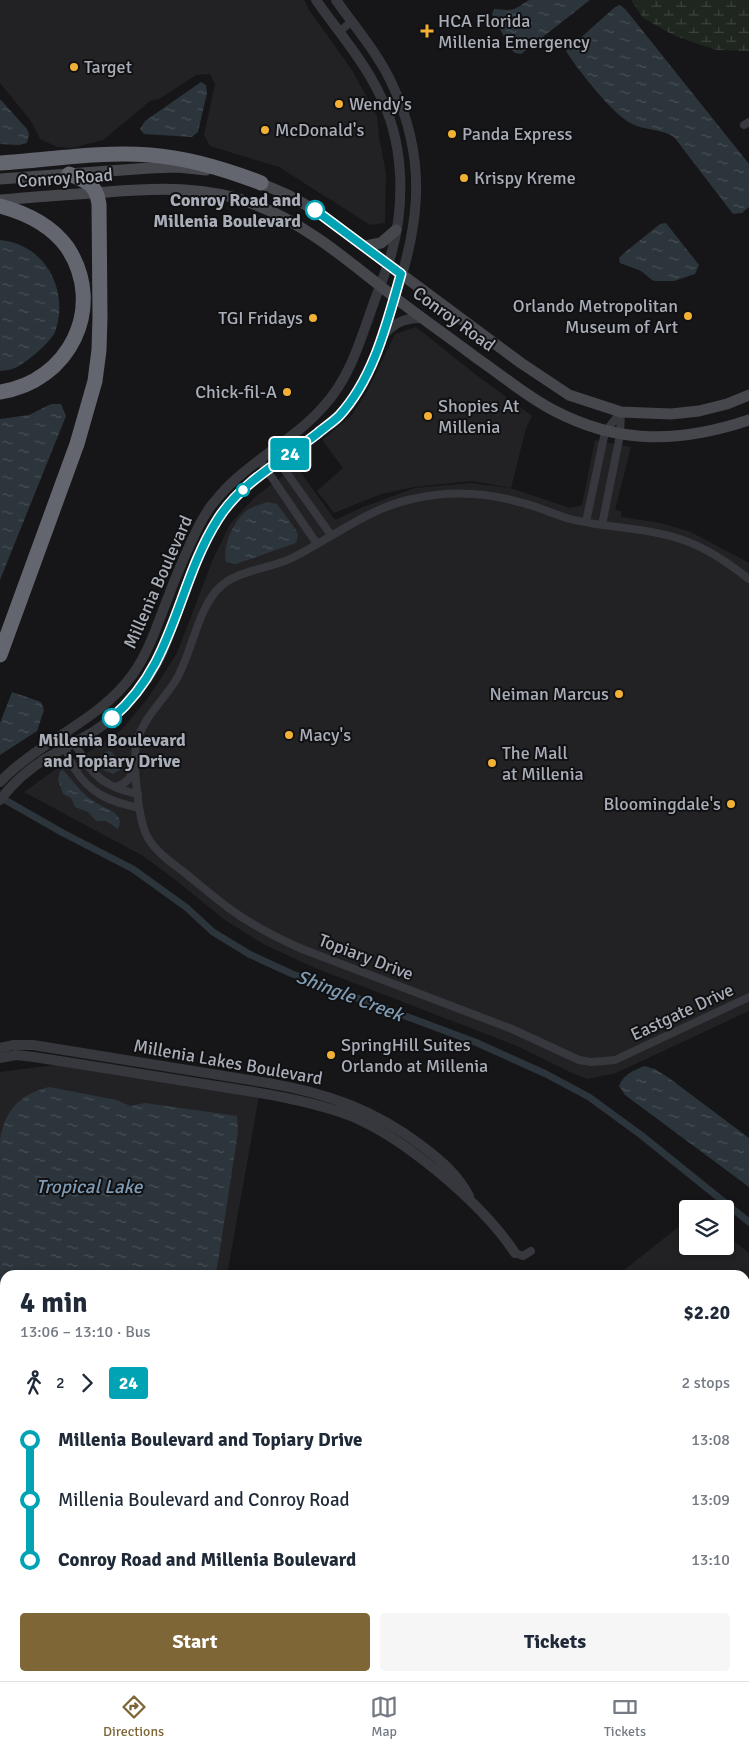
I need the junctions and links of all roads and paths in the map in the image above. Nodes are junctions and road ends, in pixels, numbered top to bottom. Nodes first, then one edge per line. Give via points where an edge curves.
1 (316, 0) edge
2 (336, 0) edge
3 (351, 22) junction
4 (339, 32) junction
5 (359, 33) junction
6 (346, 42) junction
7 (0, 163) edge
8 (69, 174) junction
9 (0, 179) edge
10 (261, 183) junction
11 (97, 192) junction
12 (0, 200) edge
13 (0, 206) edge
14 (396, 230) junction
15 (365, 246) junction
16 (388, 264) junction
17 (401, 274) junction
18 (381, 286) junction
19 (394, 297) junction
20 (422, 318) junction
21 (382, 336) junction
22 (0, 392) edge
23 (749, 395) edge
24 (621, 412) junction
25 (749, 420) edge
26 (605, 432) junction
27 (620, 435) junction
28 (271, 452) junction
29 (260, 460) junction
30 (279, 462) junction
31 (267, 470) junction
32 (586, 522) junction
33 (602, 525) junction
34 (331, 535) junction
35 (317, 544) junction
36 (749, 578) edge
37 (0, 655) edge
38 (63, 734) junction
39 (74, 742) junction
40 (64, 748) junction
41 (135, 761) junction
42 (0, 782) edge
43 (115, 787) junction
44 (138, 794) junction
45 (0, 800) edge
46 (139, 808) junction
47 (749, 997) edge
48 (0, 1048) edge
49 (628, 1054) joint
50 (0, 1058) edge
51 (472, 1202) junction
52 (531, 1251) dead end
53 (515, 1253) joint

1 - 4 street, Millenia Boulevard
2 - 3 street, Millenia Boulevard
3 - 4 street
3 - 5 street, Millenia Boulevard
4 - 6 street, Millenia Boulevard
5 - 6 street
5 - 17 street, Millenia Boulevard via 393,85 410,134 416,206 412,236
6 - 14 street, Millenia Boulevard via 379,92 388,112 401,181
7 - 10 highway via 149,155 226,169
8 - 9 main road, Conroy Road
8 - 10 main road, Conroy Road via 178,167 233,175
8 - 11 highway via 90,184
10 - 15 main road, Conroy Road via 315,210
11 - 12 main road, Conroy Road
11 - 18 main road, Conroy Road via 198,190 253,204 305,229
11 - 37 highway via 100,317 95,381 77,444
13 - 22 highway via 25,214 49,228 67,248 79,273 83,295 77,333 69,350 52,369 30,384
14 - 15 main road via 381,243
14 - 16 street, Millenia Boulevard
15 - 16 main road, Conroy Road
16 - 17 main road, Conroy Road
16 - 18 street, Millenia Boulevard
17 - 19 street, Millenia Boulevard
17 - 24 main road, Conroy Road via 556,387 569,395
18 - 19 main road, Conroy Road
18 - 28 street, Millenia Boulevard via 354,359 340,386 304,427
19 - 20 main road, Conroy Road
19 - 21 street, Millenia Boulevard
20 - 21 street via 402,320
20 - 26 main road, Conroy Road via 527,394 553,410
21 - 30 street, Millenia Boulevard via 359,389 338,417
23 - 24 main road, Conroy Road via 699,411 670,414
24 - 26 street
24 - 27 street
25 - 27 main road, Conroy Road via 704,433 648,438
26 - 27 main road, Conroy Road
26 - 32 street
27 - 33 street
28 - 29 street, Millenia Boulevard
28 - 30 street
29 - 31 street
29 - 38 street, Millenia Boulevard via 232,482 199,525 148,649 129,680 101,709
30 - 31 street, Millenia Boulevard
30 - 34 street
31 - 35 street
31 - 39 street, Millenia Boulevard via 232,501 207,537 164,649 142,686 109,721
32 - 33 street, Topiary Drive
32 - 34 street, Topiary Drive via 494,496 447,494 380,509
33 - 36 street, Topiary Drive via 678,538 716,556
34 - 35 street, Topiary Drive
35 - 41 street, Topiary Drive via 283,562 229,580 212,595 183,667 141,731
38 - 39 street
38 - 40 street
38 - 42 street, Millenia Boulevard via 27,758
39 - 40 street, Millenia Boulevard
39 - 43 street via 97,776
40 - 45 street, Millenia Boulevard via 33,767
40 - 46 street via 81,777 94,790 111,800
41 - 43 street, Topiary Drive via 131,777
41 - 44 street, Topiary Drive
43 - 44 street
44 - 46 street, Topiary Drive
46 - 49 street, Topiary Drive via 143,830 163,856 232,910 284,941 512,1029 579,1060 602,1062
47 - 49 street, Eastgate Drive
48 - 51 street, Millenia Lakes Boulevard via 33,1045 294,1087 336,1099 402,1130 450,1169
50 - 51 street, Millenia Lakes Boulevard via 34,1057 274,1095 342,1112 402,1144
51 - 53 street, Millenia Lakes Boulevard
52 - 53 street via 523,1256

